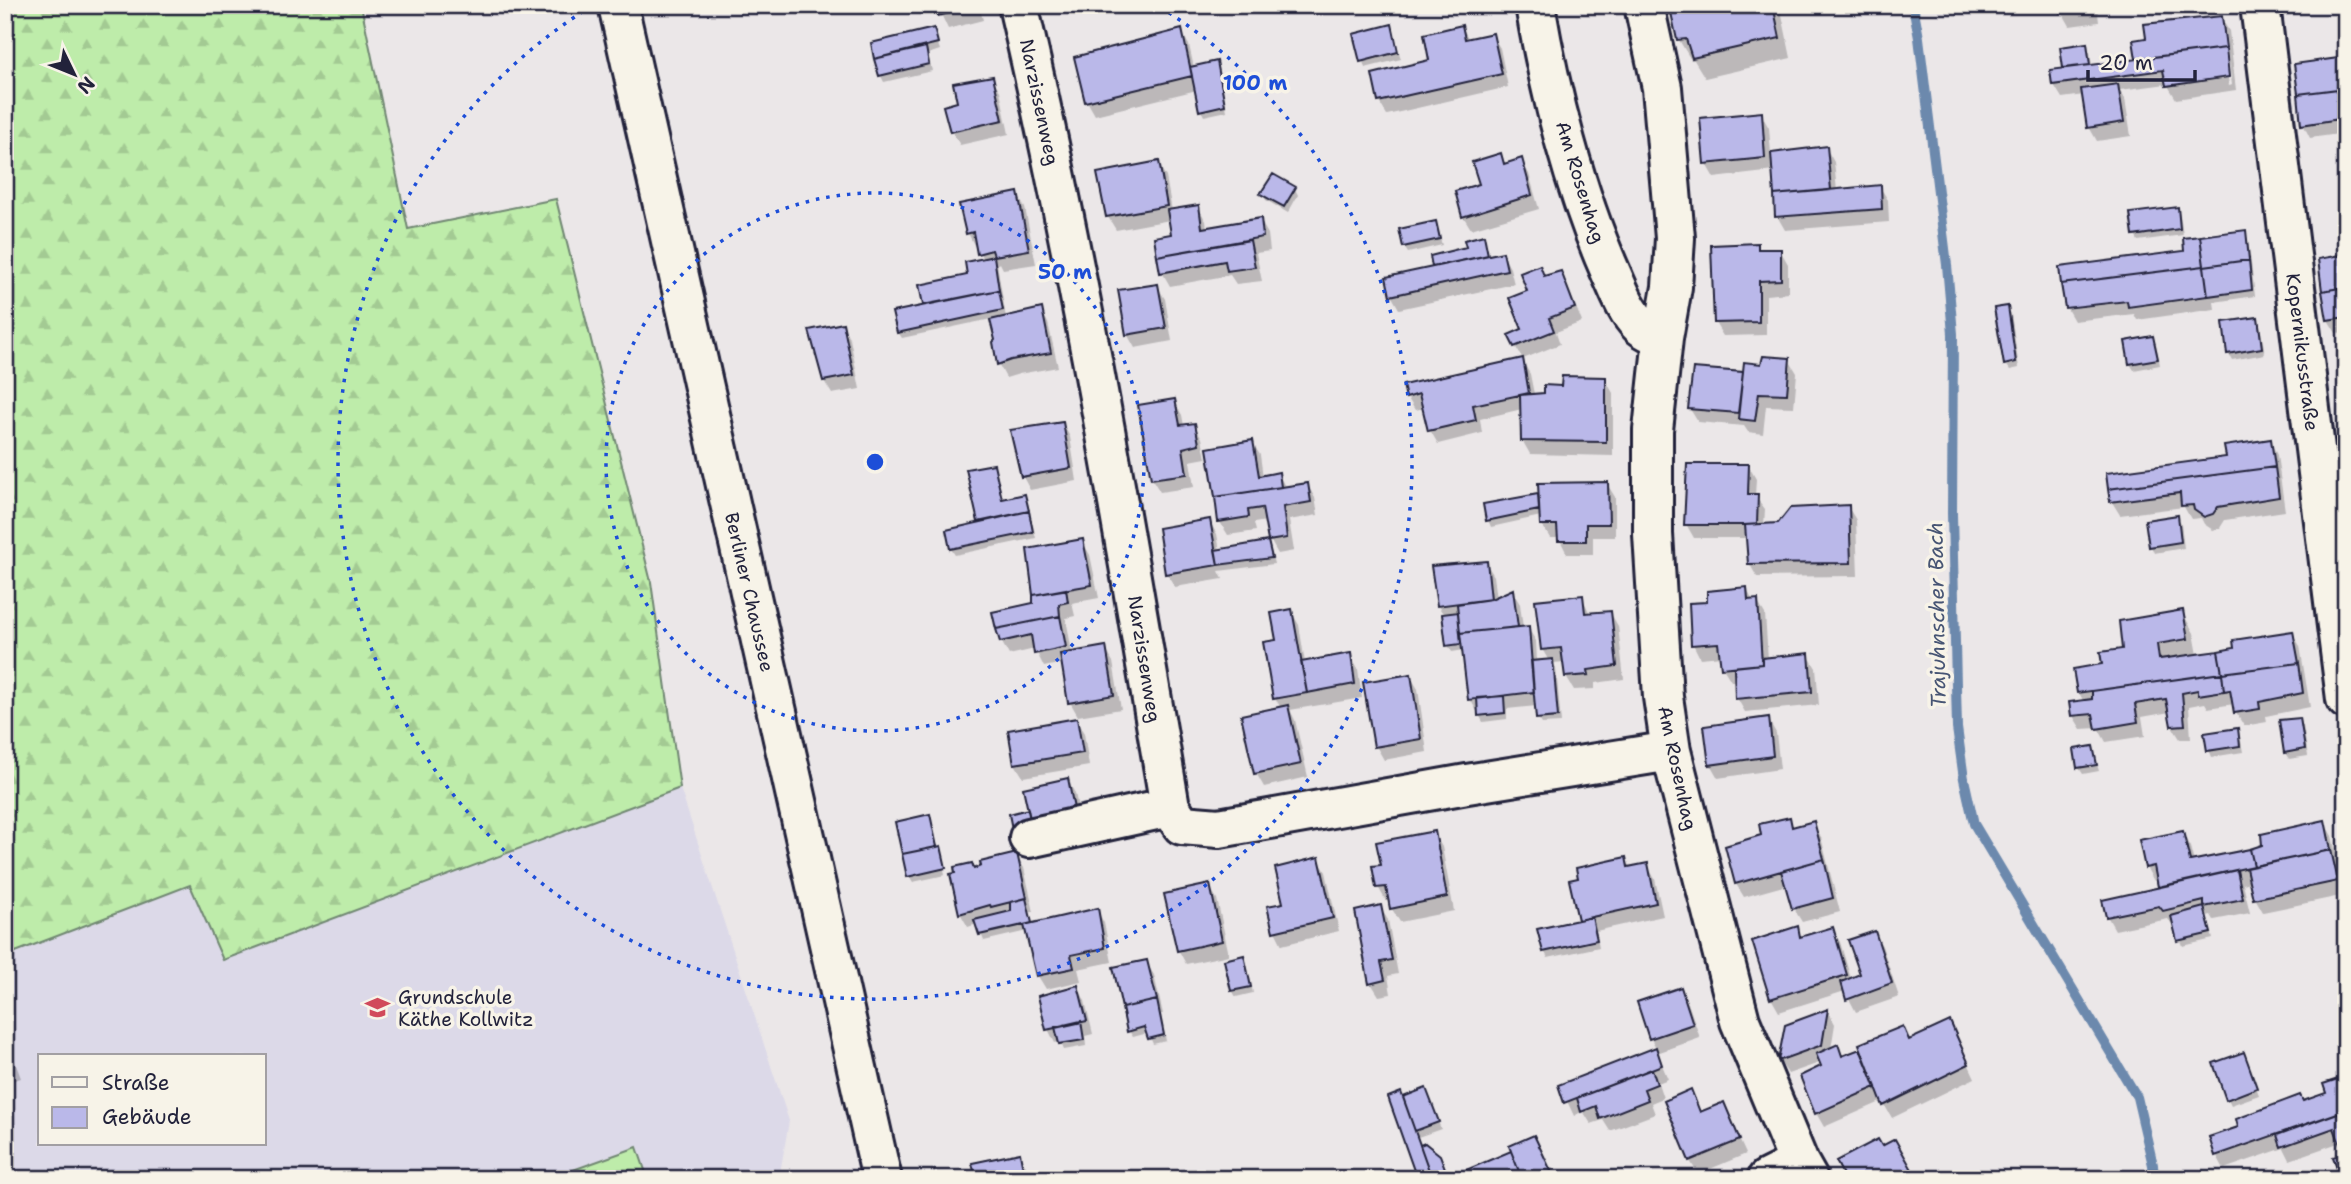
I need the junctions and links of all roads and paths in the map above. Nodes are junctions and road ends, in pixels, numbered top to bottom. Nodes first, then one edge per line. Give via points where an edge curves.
1 (618, 5) edge
2 (1018, 5) edge
3 (1535, 5) edge
4 (1644, 5) edge
5 (2260, 5) edge
6 (1663, 338) junction
7 (2346, 699) edge
8 (1671, 751) junction
9 (1170, 807) junction
10 (1029, 838) dead end
11 (1791, 1173) edge
12 (882, 1179) edge

1 - 12 street, Berliner Chaussee
2 - 9 street, Narzissenweg via 1100,396
3 - 6 street, Am Rosenhag via 1576,177 1604,257 1640,326
4 - 6 street, Am Rosenhag via 1662,88 1675,238
5 - 7 street, Kopernikusstraße
6 - 8 street, Am Rosenhag via 1653,430 1653,534 1656,621
8 - 9 street via 1219,828 1182,825
8 - 11 street, Am Rosenhag via 1740,1021
9 - 10 street

